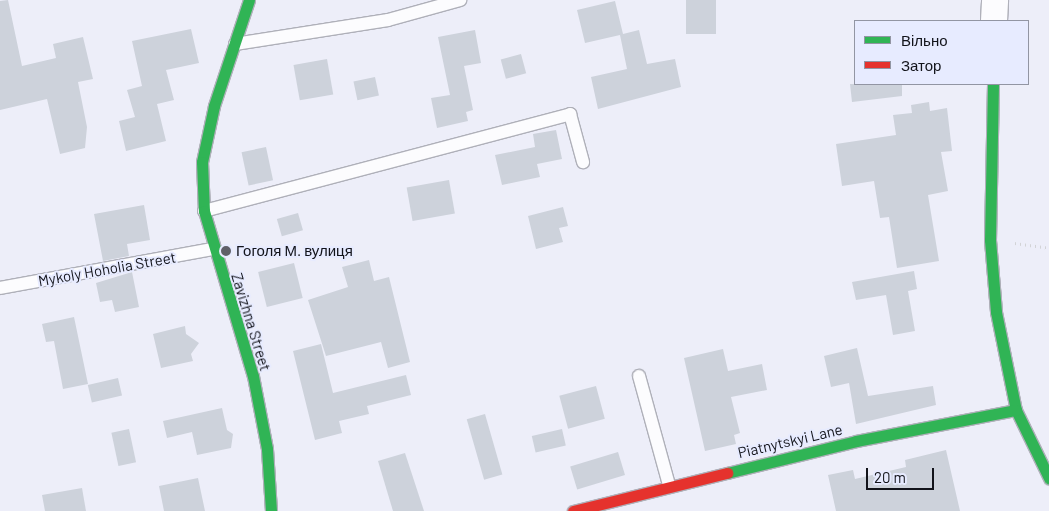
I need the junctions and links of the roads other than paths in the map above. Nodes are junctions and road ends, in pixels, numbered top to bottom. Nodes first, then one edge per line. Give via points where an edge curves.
1 (249, 0) edge
2 (460, 0) edge
3 (995, 0) edge
4 (994, 20) edge
5 (235, 44) junction
6 (993, 85) edge
7 (584, 162) dead end
8 (204, 211) junction
9 (213, 249) junction
10 (0, 288) edge
11 (639, 376) dead end
12 (1016, 410) junction
13 (1049, 478) edge
14 (669, 485) junction
15 (271, 511) edge
16 (573, 511) edge

1 - 5 street, Zavizhna Street
2 - 5 lane via 388,20
3 - 4 street
5 - 8 street, Zavizhna Street via 202,162
6 - 12 street via 990,240 996,312
7 - 8 lane via 570,114
8 - 9 street, Zavizhna Street
9 - 10 lane, Mykoly Hoholia Street
9 - 15 street, Zavizhna Street via 253,376 267,449
11 - 14 lane
12 - 13 street
12 - 14 street, Piatnytskyi Lane
14 - 16 street, Piatnytskyi Lane

